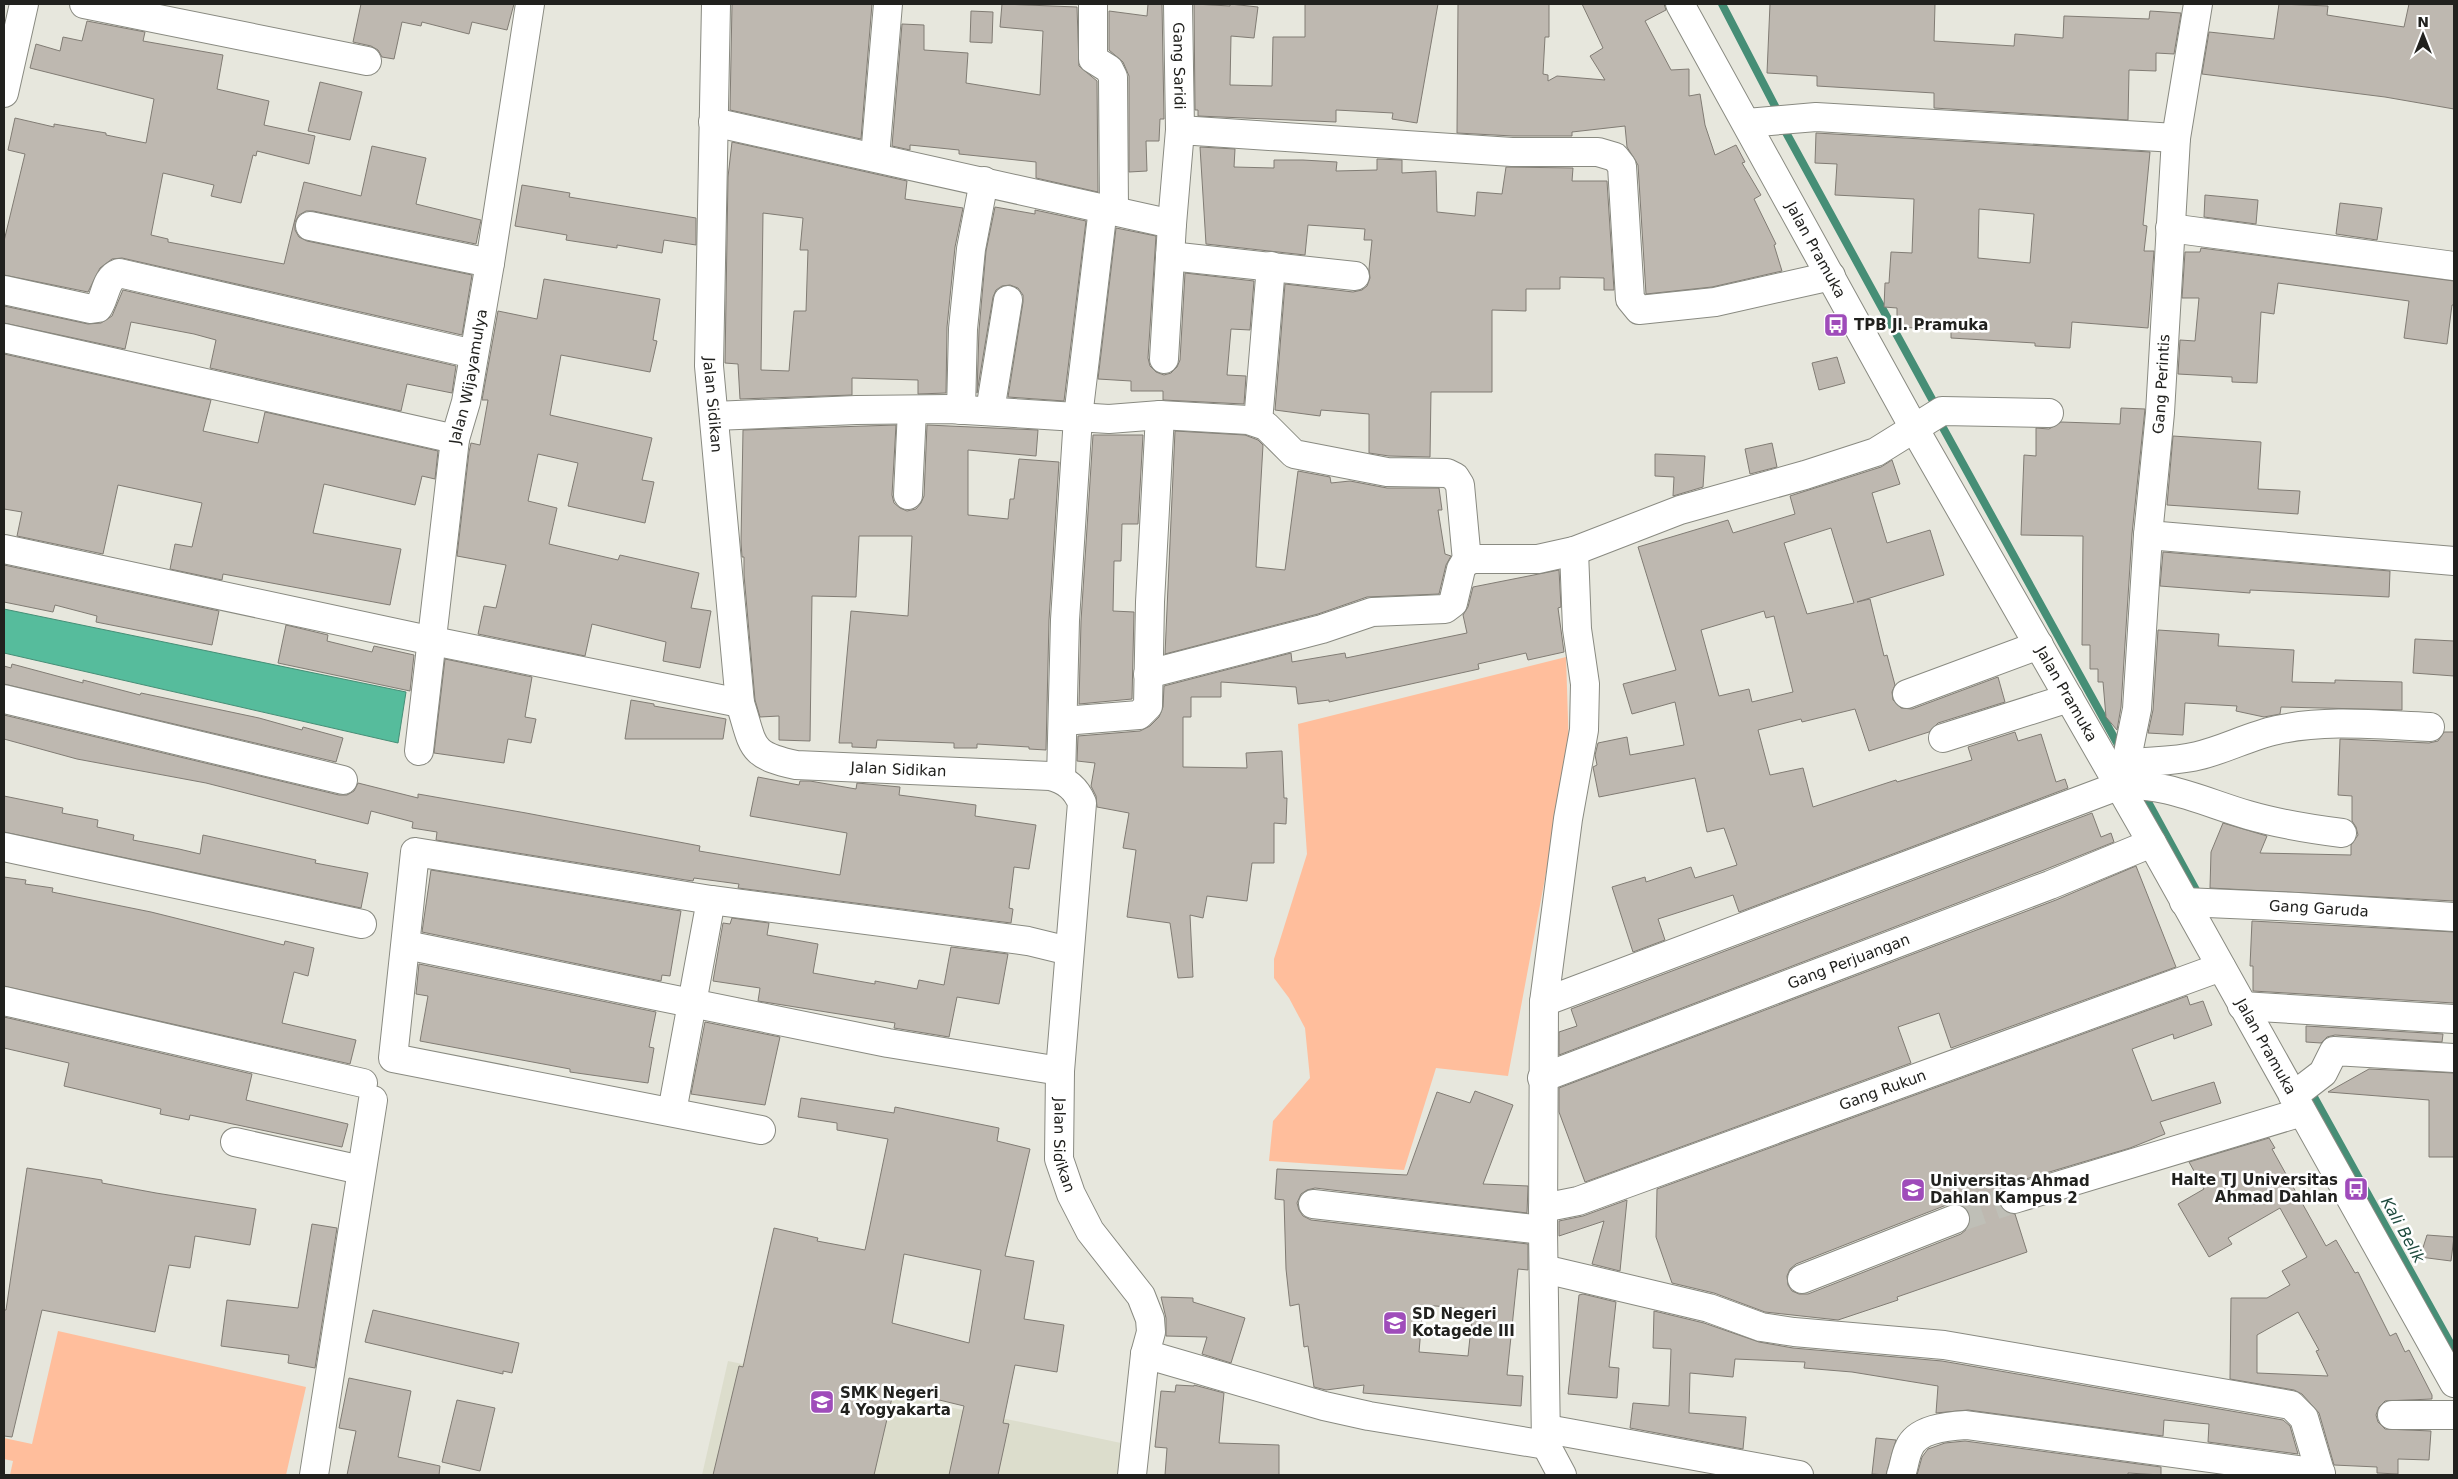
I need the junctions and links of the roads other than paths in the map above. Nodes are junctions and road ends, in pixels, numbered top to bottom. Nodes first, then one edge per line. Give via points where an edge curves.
1 (22, 4) edge
2 (84, 4) edge
3 (530, 4) edge
4 (716, 4) edge
5 (888, 4) edge
6 (1093, 4) edge
7 (1178, 4) edge
8 (1680, 4) edge
9 (2198, 4) edge
10 (367, 61) dead end
11 (4, 93) edge
12 (713, 122) junction
13 (1748, 123) junction
14 (1180, 130) junction
15 (2176, 138) junction
16 (876, 157) junction
17 (984, 181) junction
18 (1108, 209) junction
19 (1172, 224) junction
20 (310, 226) dead end
21 (2170, 228) junction
22 (1170, 256) junction
23 (490, 263) junction
24 (1271, 266) junction
25 (2454, 266) edge
26 (1355, 276) dead end
27 (1831, 276) junction
28 (4, 290) edge
29 (1008, 300) dead end
30 (4, 338) edge
31 (474, 354) junction
32 (1164, 359) dead end
33 (912, 410) junction
34 (961, 410) junction
35 (990, 411) junction
36 (2049, 413) dead end
37 (1160, 415) junction
38 (714, 416) junction
39 (1078, 417) junction
40 (1258, 422) junction
41 (1914, 428) junction
42 (456, 439) junction
43 (908, 495) dead end
44 (2148, 535) junction
45 (4, 549) edge
46 (1574, 552) junction
47 (1467, 561) junction
48 (2454, 561) edge
49 (433, 641) junction
50 (2039, 645) junction
51 (1148, 674) junction
52 (1907, 694) dead end
53 (2069, 698) junction
54 (4, 699) edge
55 (740, 703) junction
56 (1063, 721) junction
57 (2430, 727) dead end
58 (1943, 738) dead end
59 (419, 751) dead end
60 (2128, 773) junction
61 (1061, 778) junction
62 (343, 780) dead end
63 (2342, 833) dead end
64 (2152, 843) junction
65 (4, 847) edge
66 (711, 900) junction
67 (2184, 902) junction
68 (2454, 917) edge
69 (362, 924) dead end
70 (406, 946) junction
71 (1069, 951) junction
72 (2221, 968) junction
73 (4, 1001) edge
74 (1544, 1002) junction
75 (692, 1003) junction
76 (2242, 1006) junction
77 (2454, 1019) edge
78 (2454, 1058) edge
79 (1060, 1071) junction
80 (1542, 1078) junction
81 (2298, 1104) junction
82 (672, 1112) junction
83 (761, 1130) dead end
84 (234, 1142) dead end
85 (361, 1170) junction
86 (2014, 1199) tunnel mouth
87 (1313, 1204) dead end
88 (1543, 1219) junction
89 (1955, 1219) tunnel mouth
90 (1544, 1269) junction
91 (1802, 1279) dead end
92 (1145, 1354) junction
93 (2454, 1383) edge
94 (2392, 1415) dead end
95 (2454, 1415) edge
96 (1547, 1437) junction
97 (2321, 1474) edge
98 (314, 1475) edge
99 (1132, 1475) edge
100 (1562, 1475) edge
101 (1799, 1475) edge
102 (1901, 1475) edge

1 - 11 street
2 - 10 street
3 - 23 street, Jalan Wijayamulya
4 - 12 street, Jalan Sidikan
5 - 16 street
6 - 18 street via 1093,59 1109,69 1113,76
7 - 14 street, Gang Saridi
8 - 13 street, Jalan Pramuka
9 - 15 street, Gang Perintis
12 - 16 street
12 - 38 street, Jalan Sidikan via 709,366
13 - 15 street via 1816,117
13 - 27 street, Jalan Pramuka
14 - 19 street, Gang Saridi
14 - 27 street via 1512,152 1598,152 1615,157 1620,161 1626,203 1630,299 1639,310 1715,302
15 - 21 street, Gang Perintis
16 - 17 street
17 - 18 street
17 - 34 street via 970,249 963,329
18 - 19 street
18 - 39 street
19 - 22 street, Gang Saridi
20 - 23 street
21 - 25 street
21 - 44 street, Gang Perintis via 2160,413
22 - 24 street
22 - 32 street, Gang Saridi
23 - 31 street, Jalan Wijayamulya
24 - 26 street
24 - 40 street
27 - 41 street, Jalan Pramuka
28 - 31 street via 98,308 109,280 119,273
29 - 35 street
30 - 42 street
31 - 42 street, Jalan Wijayamulya
33 - 34 street
33 - 38 street
33 - 43 street
34 - 35 street
35 - 39 street
36 - 41 street via 1942,411
37 - 39 street via 1109,419
37 - 40 street
37 - 51 street
38 - 55 street, Jalan Sidikan
39 - 56 street via 1065,620
40 - 47 street via 1294,454 1387,472 1441,473 1455,477 1460,485
41 - 46 street via 1876,452 1680,510
41 - 50 street, Jalan Pramuka
42 - 49 street, Jalan Wijayamulya
44 - 48 street
44 - 60 street, Gang Perintis via 2137,709
45 - 49 street
46 - 47 street via 1538,559 1478,558
46 - 74 street via 1577,629 1585,684 1584,730 1568,819
47 - 51 street via 1461,569 1453,603 1445,609 1372,612 1322,629
49 - 55 street
49 - 59 street, Jalan Wijayamulya
50 - 52 street
50 - 53 street, Jalan Pramuka
51 - 56 street via 1148,706 1139,715
53 - 58 street
53 - 60 street, Jalan Pramuka
54 - 62 street
55 - 61 street, Jalan Sidikan via 754,746 760,754 773,760 796,765
56 - 61 street
57 - 60 street via 2308,725 2266,733 2197,756
60 - 63 street via 2270,821
60 - 64 street, Jalan Pramuka
60 - 74 street
61 - 71 street, Jalan Sidikan via 1074,788 1082,803
64 - 67 street, Jalan Pramuka
64 - 80 street, Gang Perjuangan via 2050,885
65 - 69 street
66 - 70 street via 415,852
66 - 71 street via 952,930 1028,941
66 - 75 street
67 - 68 street, Gang Garuda
67 - 72 street, Jalan Pramuka
70 - 75 street
70 - 82 street via 393,1058
71 - 79 street, Jalan Sidikan
72 - 76 street, Jalan Pramuka
72 - 88 street, Gang Rukun via 1578,1200
73 - 85 street via 368,1091
74 - 80 street
75 - 79 street via 888,1043
75 - 82 street
76 - 77 street
76 - 81 street, Jalan Pramuka
78 - 81 street via 2334,1051 2323,1073
79 - 92 street, Jalan Sidikan via 1059,1159 1071,1194 1090,1231 1147,1306 1151,1332
80 - 88 street
81 - 86 street
81 - 93 street, Jalan Pramuka
82 - 83 street
84 - 85 street
85 - 98 street
87 - 88 street, Gang Rukun
88 - 90 street
89 - 91 street
90 - 96 street
90 - 97 street via 1709,1308 1761,1327 1944,1344 2291,1405 2304,1418
92 - 96 street via 1360,1414
92 - 99 street, Jalan Sidikan
94 - 95 street
96 - 100 street
96 - 101 street
97 - 102 street via 1966,1426 1941,1428 1914,1440

